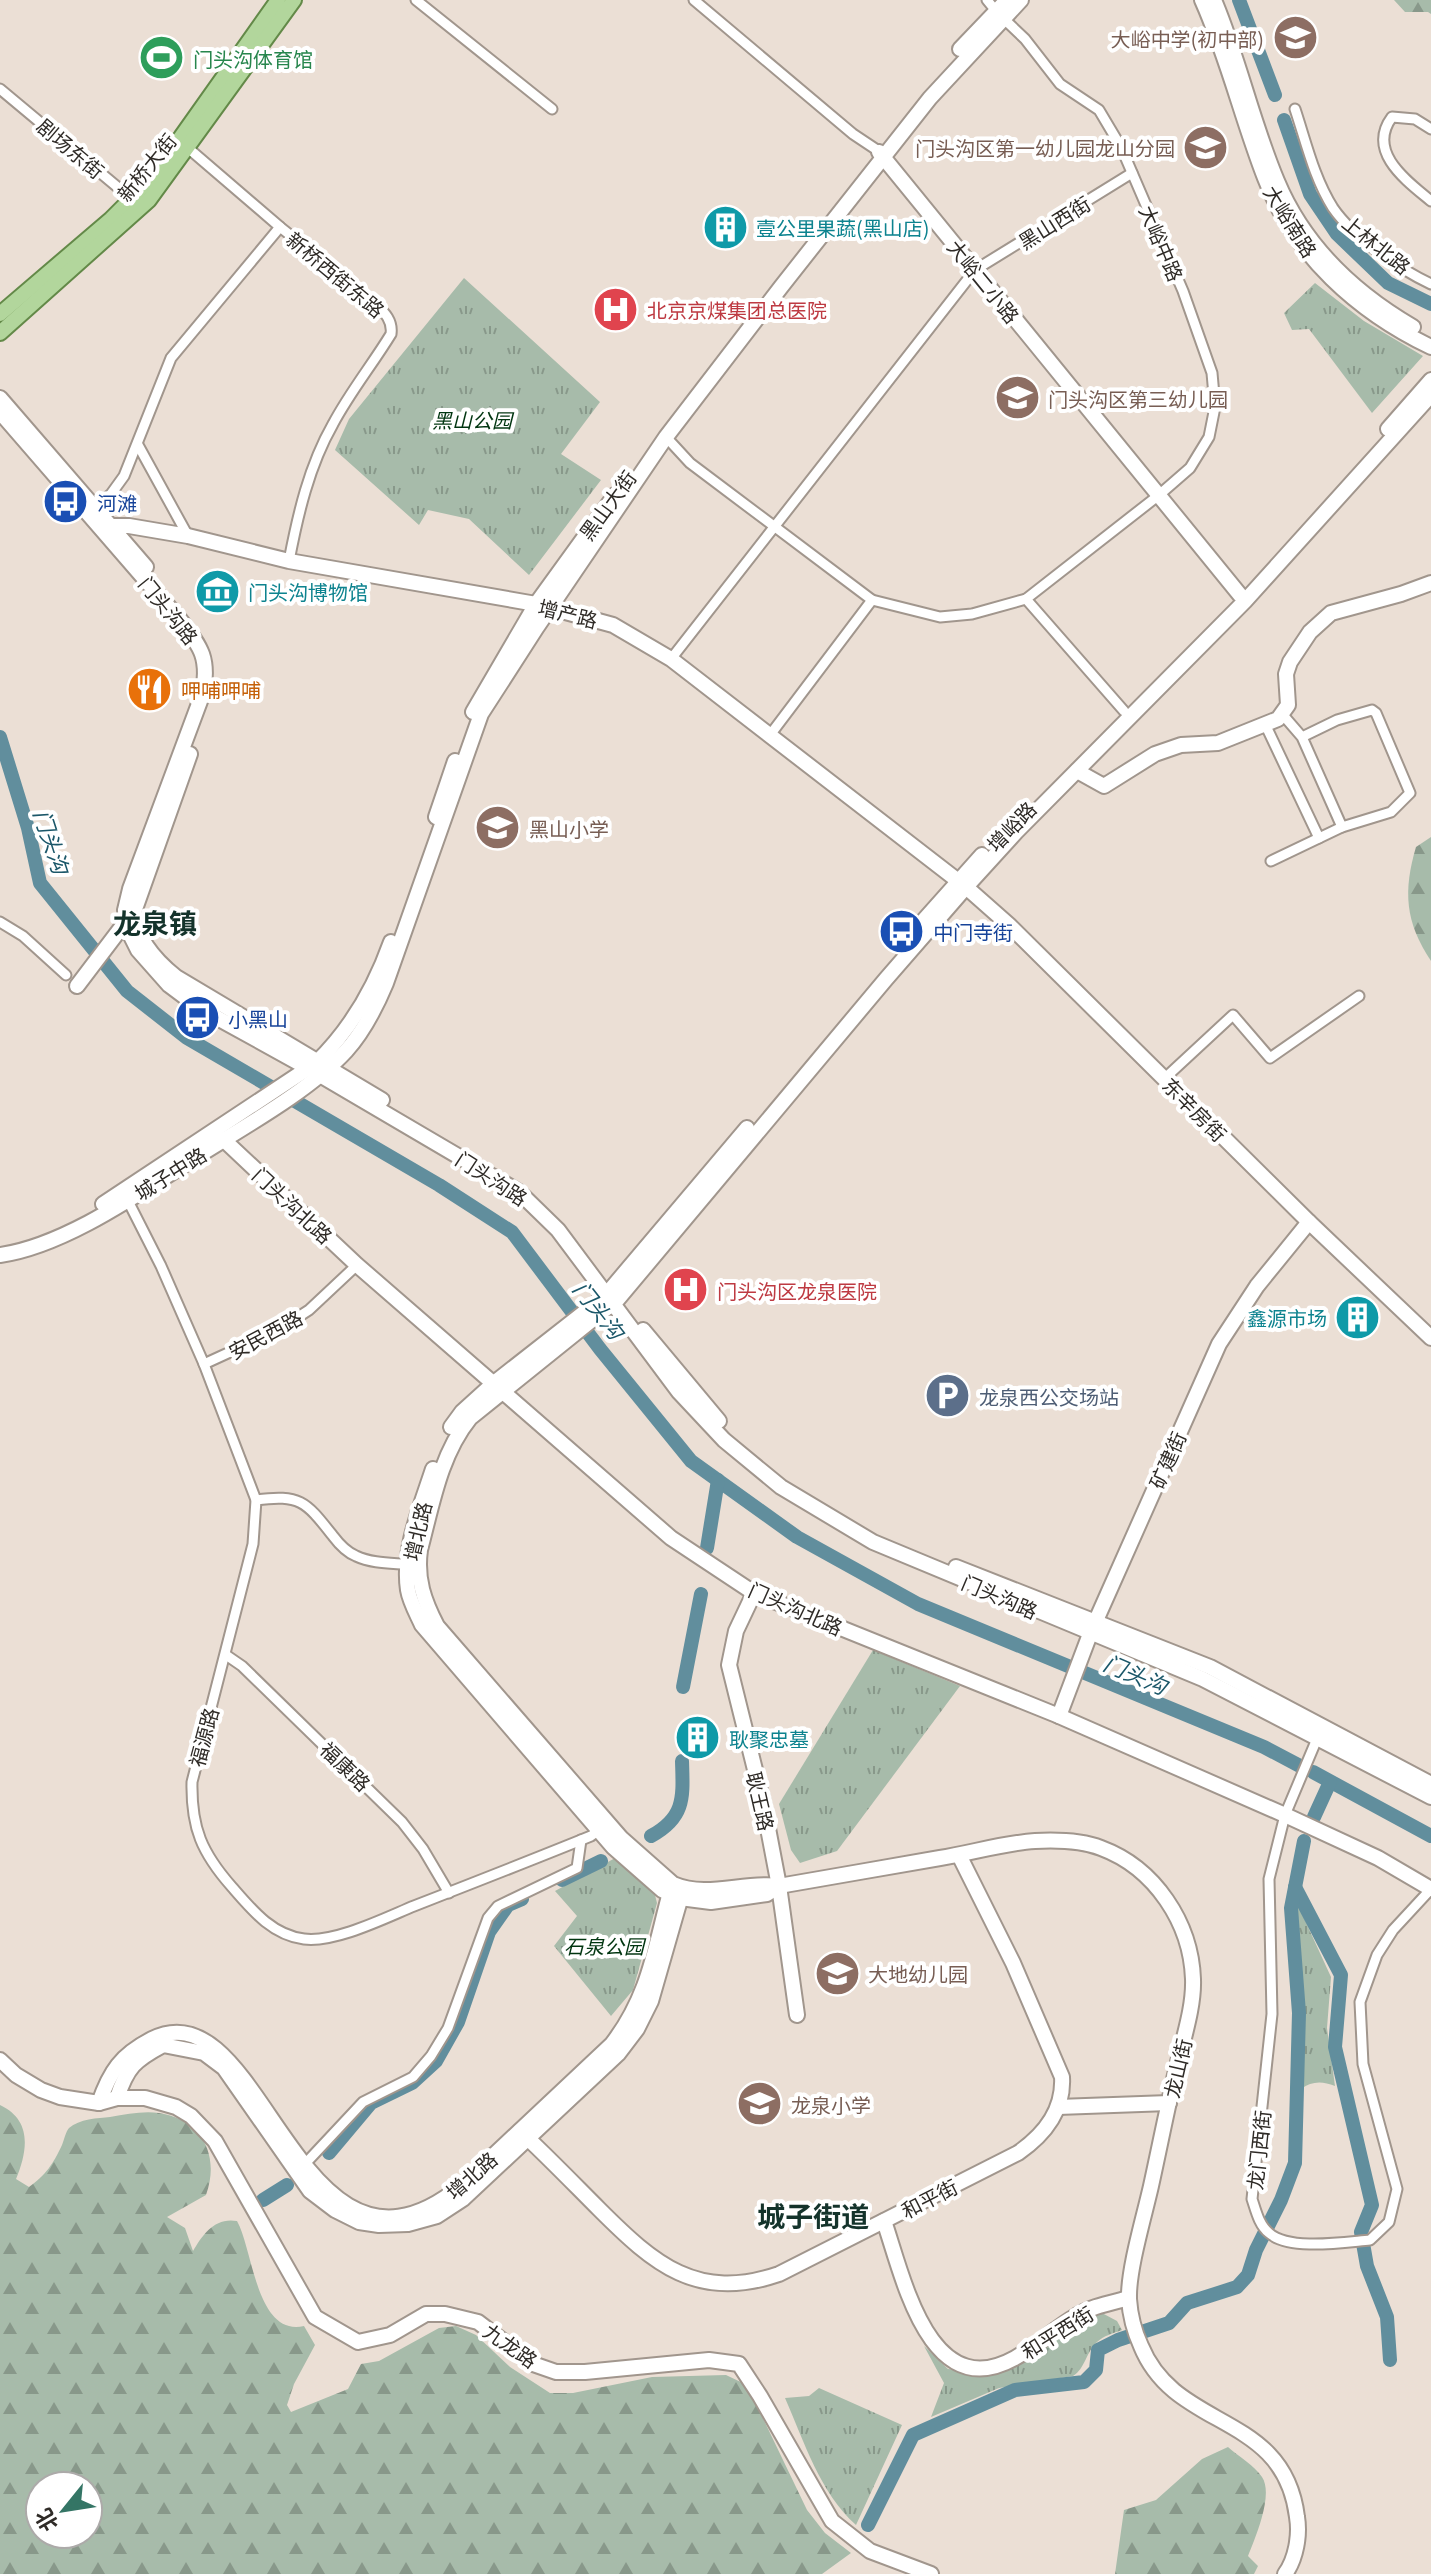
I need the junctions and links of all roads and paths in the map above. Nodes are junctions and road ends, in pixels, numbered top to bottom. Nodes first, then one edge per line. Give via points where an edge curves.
1 (278, 0) edge
2 (294, 0) edge
3 (416, 0) edge
4 (694, 0) edge
5 (1021, 0) edge
6 (1202, 0) edge
7 (1214, 0) edge
8 (998, 7) edge
9 (0, 89) edge
10 (552, 109) dead end
11 (1295, 109) dead end
12 (1431, 129) edge
13 (188, 148) junction
14 (880, 154) junction
15 (1132, 173) junction
16 (1431, 201) edge
17 (136, 203) junction
18 (280, 227) junction
19 (975, 270) junction
20 (1431, 284) edge
21 (0, 314) edge
22 (0, 333) edge
23 (1431, 337) edge
24 (1431, 347) edge
25 (1431, 380) edge
26 (1431, 395) edge
27 (0, 398) edge
28 (0, 412) edge
29 (666, 437) junction
30 (138, 445) junction
31 (1159, 495) junction
32 (95, 507) junction
33 (775, 526) junction
34 (106, 528) junction
35 (188, 536) junction
36 (289, 561) junction
37 (1431, 583) edge
38 (1240, 595) junction
39 (1026, 599) junction
40 (872, 600) junction
41 (544, 606) junction
42 (671, 659) junction
43 (1124, 711) junction
44 (1283, 715) junction
45 (1265, 724) junction
46 (770, 735) junction
47 (1302, 737) junction
48 (1077, 771) junction
49 (1342, 827) junction
50 (1319, 838) junction
51 (1271, 861) dead end
52 (962, 884) junction
53 (131, 921) junction
54 (0, 922) edge
55 (76, 978) joint
56 (1359, 996) dead end
57 (317, 1068) junction
58 (1165, 1078) junction
59 (298, 1082) joint
60 (253, 1114) junction
61 (224, 1140) junction
62 (125, 1195) junction
63 (1309, 1222) junction
64 (0, 1249) edge
65 (0, 1255) edge
66 (357, 1265) junction
67 (606, 1301) junction
68 (1431, 1338) edge
69 (204, 1364) junction
70 (497, 1388) junction
71 (256, 1500) junction
72 (412, 1565) junction
73 (754, 1593) junction
74 (1091, 1632) junction
75 (226, 1655) junction
76 (1059, 1716) junction
77 (1320, 1733) junction
78 (1431, 1784) edge
79 (1431, 1797) edge
80 (1285, 1815) junction
81 (603, 1827) junction
82 (581, 1840) junction
83 (959, 1855) junction
84 (779, 1886) junction
85 (1431, 1889) edge
86 (676, 1892) junction
87 (449, 1893) junction
88 (797, 2015) dead end
89 (0, 2048) edge
90 (0, 2060) edge
91 (106, 2098) junction
92 (1169, 2103) junction
93 (1058, 2107) junction
94 (524, 2134) junction
95 (304, 2165) junction
96 (884, 2221) junction
97 (1129, 2298) junction
98 (931, 2574) edge
99 (1285, 2574) edge

1 - 17 main road, 新桥大街
2 - 13 main road, 新桥大街
3 - 10 street
4 - 14 street, 大峪二小路
5 - 8 street, 黑山大街
6 - 24 street, 大峪南路 via 1281,214 1311,257 1353,299
7 - 23 street, 大峪南路 via 1277,182 1296,219 1349,282
8 - 14 street, 黑山大街
8 - 15 street, 大峪中路 via 1060,84 1099,110
9 - 17 street, 剧场东街
11 - 20 street, 上林北路 via 1315,173 1334,209 1394,263
12 - 16 street via 1415,119 1392,117 1384,134 1393,169
13 - 17 main road, 新桥大街
13 - 18 street, 新桥西街东路
14 - 19 street, 大峪二小路
14 - 29 street, 黑山大街
14 - 41 street, 黑山大街 via 659,431
15 - 19 street, 黑山西街
15 - 31 street, 大峪中路 via 1183,291 1212,373 1215,407 1209,437 1190,468
17 - 21 main road, 新桥大街
17 - 22 main road, 新桥大街
18 - 30 street via 171,358
18 - 36 street, 新桥西街东路 via 374,302 392,327 321,448
19 - 31 street, 大峪二小路
19 - 33 street
25 - 38 street, 增峪路
26 - 48 street, 增峪路 via 1245,601
27 - 32 street, 门头沟路
28 - 34 street, 门头沟路
29 - 33 street via 690,463
29 - 41 street, 黑山大街
30 - 32 street via 124,476
30 - 35 street
31 - 38 street, 大峪二小路
31 - 39 street, 大峪中路
32 - 34 street, 门头沟路
33 - 40 street
33 - 42 street
34 - 35 street, 增产路
34 - 53 street, 门头沟路 via 185,612 206,642 212,664 206,710
35 - 36 street, 增产路
36 - 41 street, 增产路
37 - 44 street via 1331,613 1290,662
38 - 43 street, 增峪路
39 - 40 street via 940,617
39 - 43 street
40 - 46 street
41 - 42 street, 增产路 via 613,625
41 - 57 street, 黑山大街 via 481,714 377,1006 347,1050
42 - 46 street, 增产路
43 - 52 street, 增峪路
44 - 45 street
44 - 47 street
45 - 48 street via 1218,743 1181,745 1155,754 1104,786
45 - 50 street
46 - 52 street, 增产路
47 - 49 street
47 - 49 street via 1337,720 1376,713 1410,793 1391,812
48 - 52 street, 增峪路
49 - 50 street
50 - 51 street
52 - 58 street, 东辛房街
52 - 67 street, 增峪路
53 - 55 street
53 - 57 street, 门头沟路 via 176,977
54 - 55 street
56 - 58 street via 1270,1058 1233,1015
57 - 59 street, 黑山大街
57 - 67 street, 门头沟路 via 524,1187 569,1232
58 - 63 street, 东辛房街
59 - 60 street, 城子中路
60 - 61 street, 城子中路
60 - 62 street, 城子中路
61 - 62 street, 城子中路
61 - 66 street, 门头沟北路
62 - 64 street, 城子中路 via 42,1238
62 - 65 street, 城子中路 via 46,1242
62 - 69 street, 福源路
63 - 68 street, 东辛房街
63 - 74 street, 矿建街 via 1219,1344
66 - 69 street, 安民西路 via 309,1310 243,1349
66 - 70 street, 门头沟北路
67 - 70 street, 增北路
67 - 74 street, 门头沟路 via 730,1434 787,1481 858,1525
69 - 71 street, 福源路
70 - 72 street, 增北路 via 457,1434
70 - 73 street, 门头沟北路 via 671,1538
71 - 72 street via 300,1501 356,1556
71 - 75 street, 福源路 via 253,1544
72 - 81 street, 增北路 via 409,1592 422,1625
73 - 76 street, 门头沟北路
73 - 84 street, 耿王路 via 736,1631 729,1665
74 - 76 street, 矿建街
74 - 77 street, 门头沟路 via 1210,1667
75 - 87 street, 福康路 via 402,1822
75 - 87 street, 福源路 via 192,1782 191,1808 209,1858 256,1915 287,1935 323,1939
76 - 80 street, 门头沟北路
77 - 78 street, 门头沟路
77 - 79 street, 门头沟路
77 - 80 street, 龙门西街
80 - 85 street, 门头沟北路
80 - 85 street, 龙门西街 via 1269,1879 1272,2014 1252,2199 1269,2234 1284,2241 1370,2240 1389,2222 1397,2189 1363,2064 1360,2002 1377,1955
81 - 82 street, 福源路
81 - 86 street, 增北路 via 613,1847
82 - 87 street, 福源路
82 - 95 street via 577,1868 498,1906 488,1918 461,1999 431,2056 413,2077 363,2102
83 - 84 street, 龙山街
83 - 92 street, 龙山街 via 1034,1841 1063,1842 1100,1848 1150,1879 1173,1909 1188,1945 1193,1981
83 - 93 street via 1059,2066 1063,2087
84 - 86 street, 龙山街
84 - 88 street, 耿王路
86 - 94 street, 增北路 via 651,2001 637,2029 618,2054
89 - 91 street, 九龙路 via 37,2078
90 - 91 street, 九龙路 via 41,2090 71,2100
91 - 94 street, 增北路 via 129,2068 163,2045 204,2053 224,2068 310,2191 359,2222 379,2225 437,2216 463,2199
91 - 95 street, 增北路 via 109,2075 134,2050 155,2037 183,2033 208,2043 234,2065
91 - 98 street, 九龙路 via 145,2098 176,2107 206,2129 315,2317 337,2332 358,2342 390,2335 426,2314 445,2314 478,2322 533,2364 556,2372 709,2360 739,2364 832,2521 870,2551
92 - 93 street
92 - 97 street, 龙山街
93 - 96 street, 和平街 via 1035,2141 1018,2153
94 - 95 street, 增北路 via 452,2194 417,2212 389,2216 340,2203
94 - 96 street, 和平街 via 641,2250 669,2269 708,2281 741,2283 770,2277
96 - 97 street, 和平西街 via 920,2323 940,2352 960,2364 989,2367 1012,2360 1077,2315
97 - 99 street, 龙山街 via 1140,2345 1164,2383 1190,2405 1236,2427 1282,2468 1294,2495 1298,2527 1292,2564

